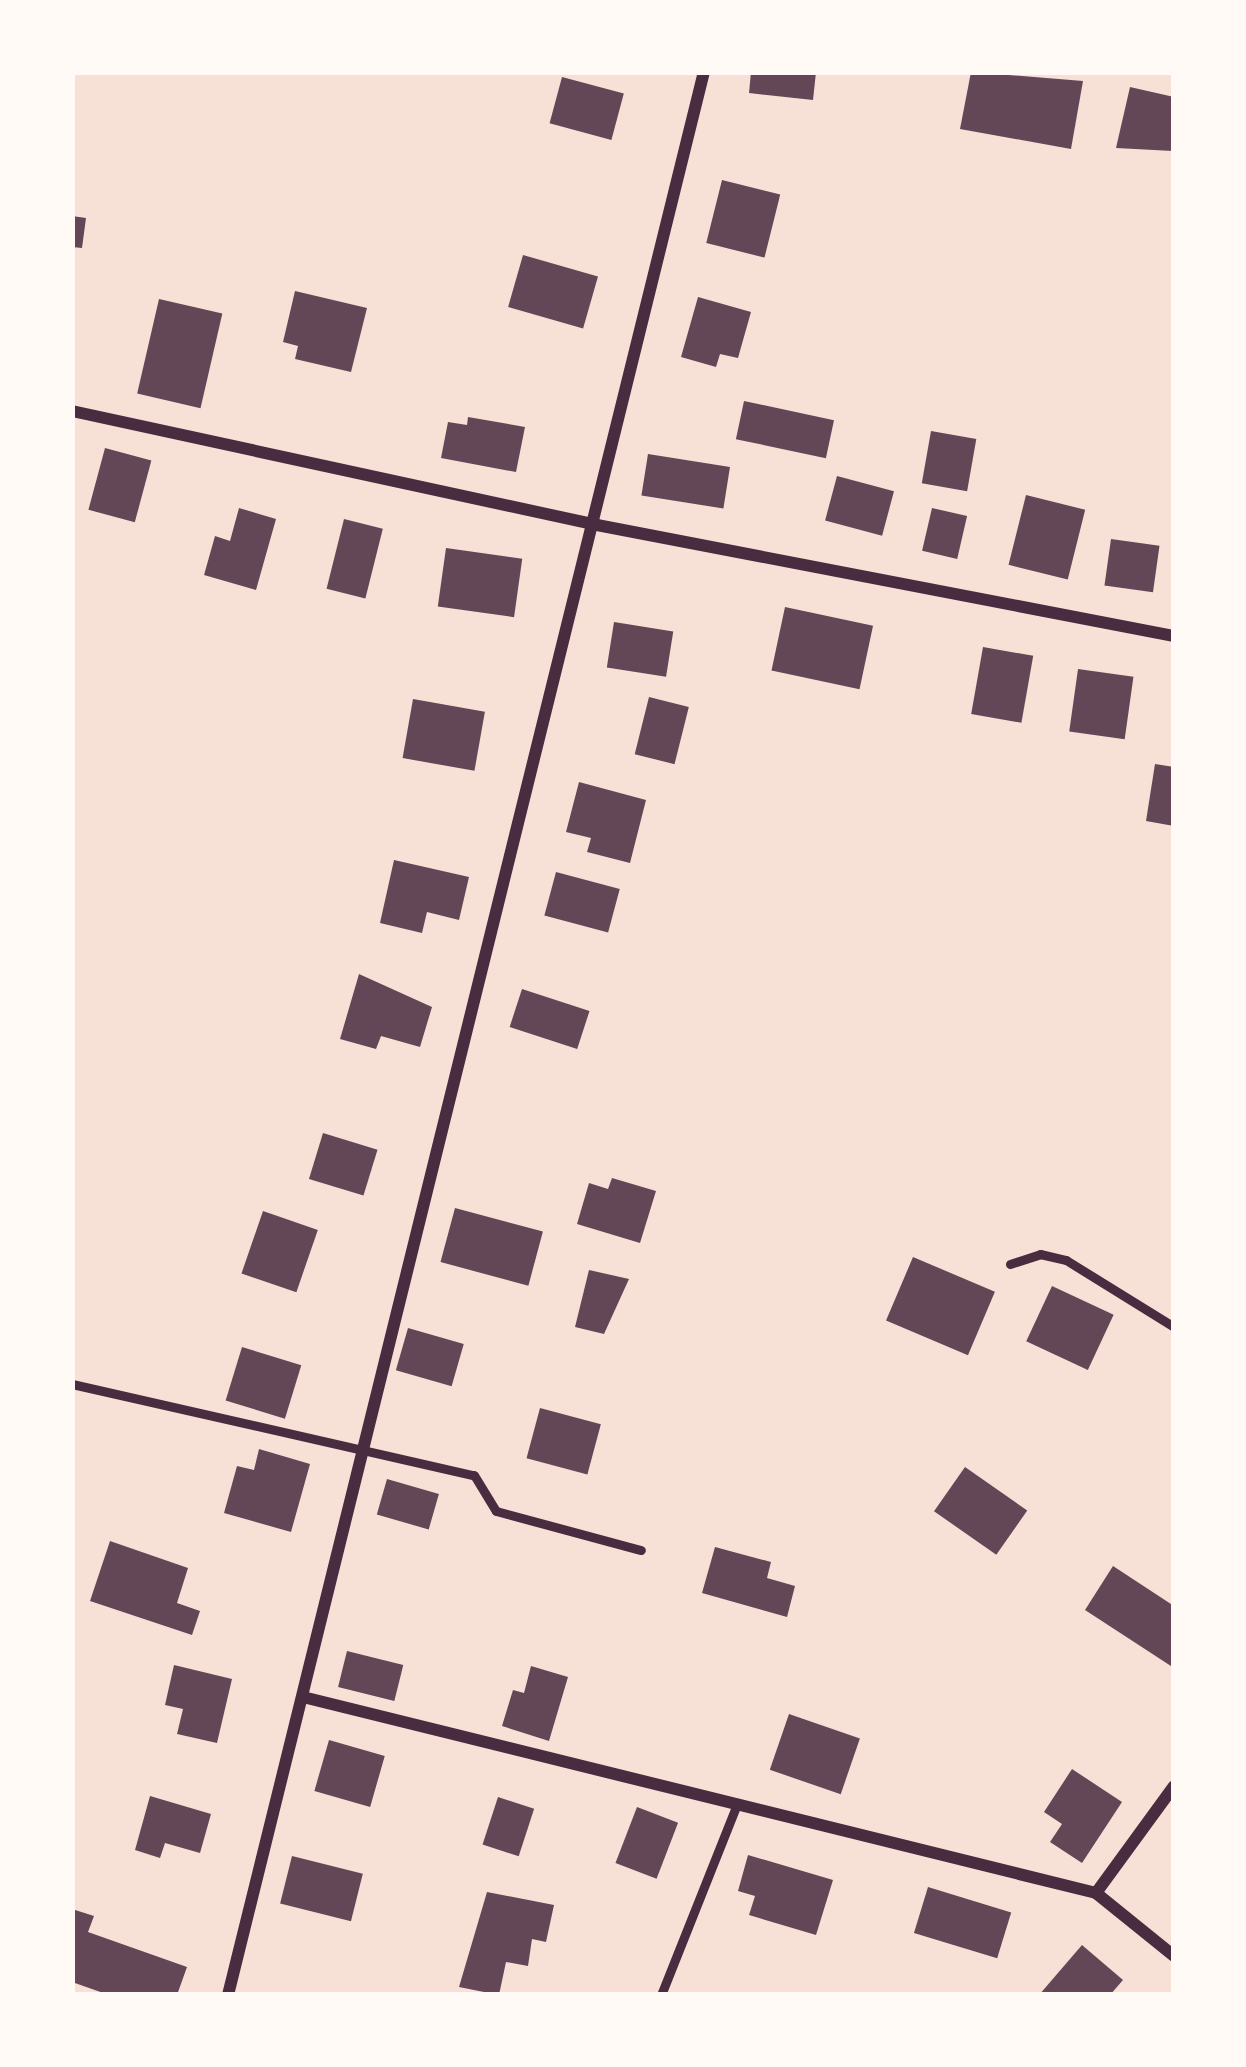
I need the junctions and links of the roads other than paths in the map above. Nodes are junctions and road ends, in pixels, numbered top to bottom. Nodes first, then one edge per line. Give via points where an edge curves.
1 (704, 72) edge
2 (72, 411) edge
3 (597, 525) junction
4 (1174, 636) edge
5 (1010, 1264) dead end
6 (1174, 1328) edge
7 (72, 1384) edge
8 (360, 1451) junction
9 (640, 1550) dead end
10 (308, 1698) junction
11 (1174, 1786) edge
12 (737, 1804) junction
13 (1096, 1893) junction
14 (1174, 1956) edge
15 (228, 1995) edge
16 (661, 1995) edge

1 - 3 street
2 - 3 street
3 - 4 street
3 - 8 street
5 - 6 lane via 1040,1254 1066,1260
7 - 8 lane
8 - 9 lane via 474,1475 496,1511
8 - 10 street
10 - 12 street
10 - 15 street
11 - 13 street
12 - 13 street
12 - 16 lane
13 - 14 street

